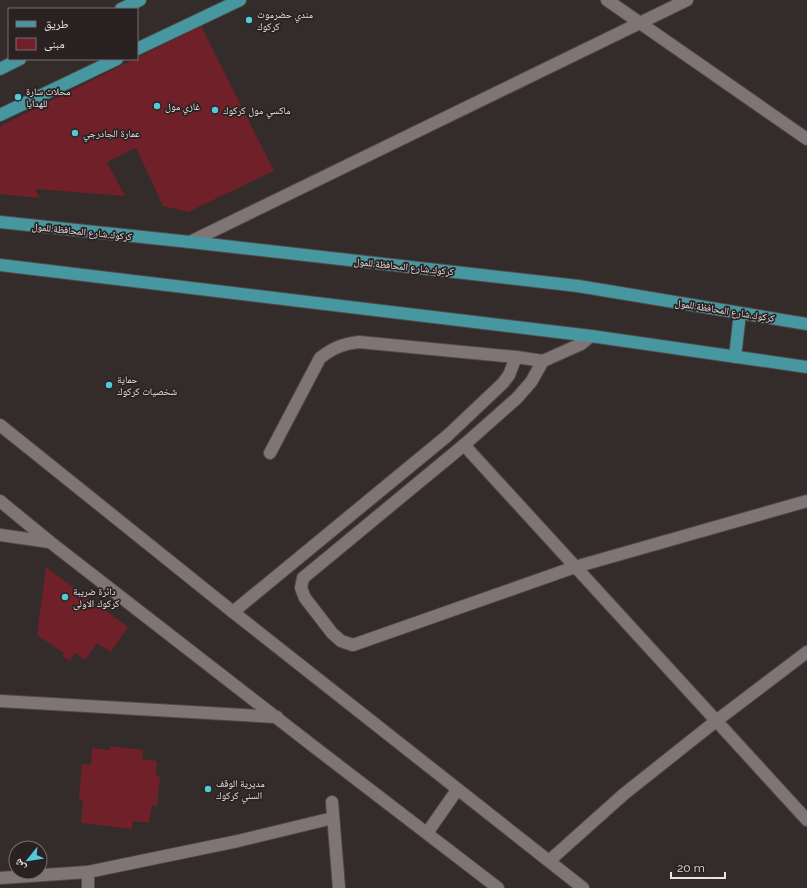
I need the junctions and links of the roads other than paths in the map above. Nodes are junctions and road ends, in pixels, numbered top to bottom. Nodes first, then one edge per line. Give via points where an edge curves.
1 (140, 0) edge
2 (240, 0) edge
3 (607, 0) edge
4 (686, 0) edge
5 (124, 8) edge
6 (640, 22) junction
7 (138, 49) edge
8 (18, 60) edge
9 (115, 60) edge
10 (0, 69) edge
11 (0, 115) edge
12 (807, 139) edge
13 (0, 222) edge
14 (190, 242) junction
15 (0, 266) edge
16 (740, 313) junction
17 (807, 324) edge
18 (591, 336) junction
19 (516, 357) junction
20 (735, 357) junction
21 (543, 361) junction
22 (807, 367) edge
23 (0, 425) edge
24 (464, 445) junction
25 (270, 453) dead end
26 (0, 501) edge
27 (807, 501) edge
28 (0, 535) edge
29 (50, 542) junction
30 (575, 567) junction
31 (233, 612) junction
32 (807, 652) edge
33 (0, 701) edge
34 (277, 717) junction
35 (716, 721) junction
36 (458, 790) junction
37 (332, 802) dead end
38 (333, 818) junction
39 (807, 820) edge
40 (427, 833) junction
41 (549, 861) junction
42 (88, 872) junction
43 (0, 878) edge
44 (88, 888) edge
45 (339, 888) edge
46 (498, 888) edge
47 (583, 888) edge

1 - 5 main road
2 - 7 main road
3 - 6 street
4 - 6 street
6 - 12 street
6 - 14 street
8 - 10 main road
9 - 11 main road
13 - 14 main road, كركوك,شارع المحافظة,للمول
14 - 16 main road, كركوك,شارع المحافظة,للمول via 578,286
15 - 18 main road
16 - 17 main road, كركوك,شارع المحافظة,للمول
16 - 20 main road
18 - 20 main road
18 - 21 street via 581,344
19 - 21 street
19 - 25 street via 359,342 343,344 320,358
19 - 31 street via 503,383 447,436
20 - 22 main road
21 - 24 street via 525,390
23 - 31 street
24 - 30 street
24 - 30 street via 303,578 301,588 305,598 332,633 353,645
26 - 29 street
27 - 30 street
28 - 29 street
29 - 34 street
30 - 35 street
31 - 36 street
32 - 35 street
33 - 34 street
34 - 40 street
35 - 39 street
35 - 41 street via 624,794
36 - 40 street
36 - 41 street
37 - 38 street
38 - 42 street via 238,841
38 - 45 street
40 - 46 street
41 - 47 street
42 - 43 street
42 - 44 street

